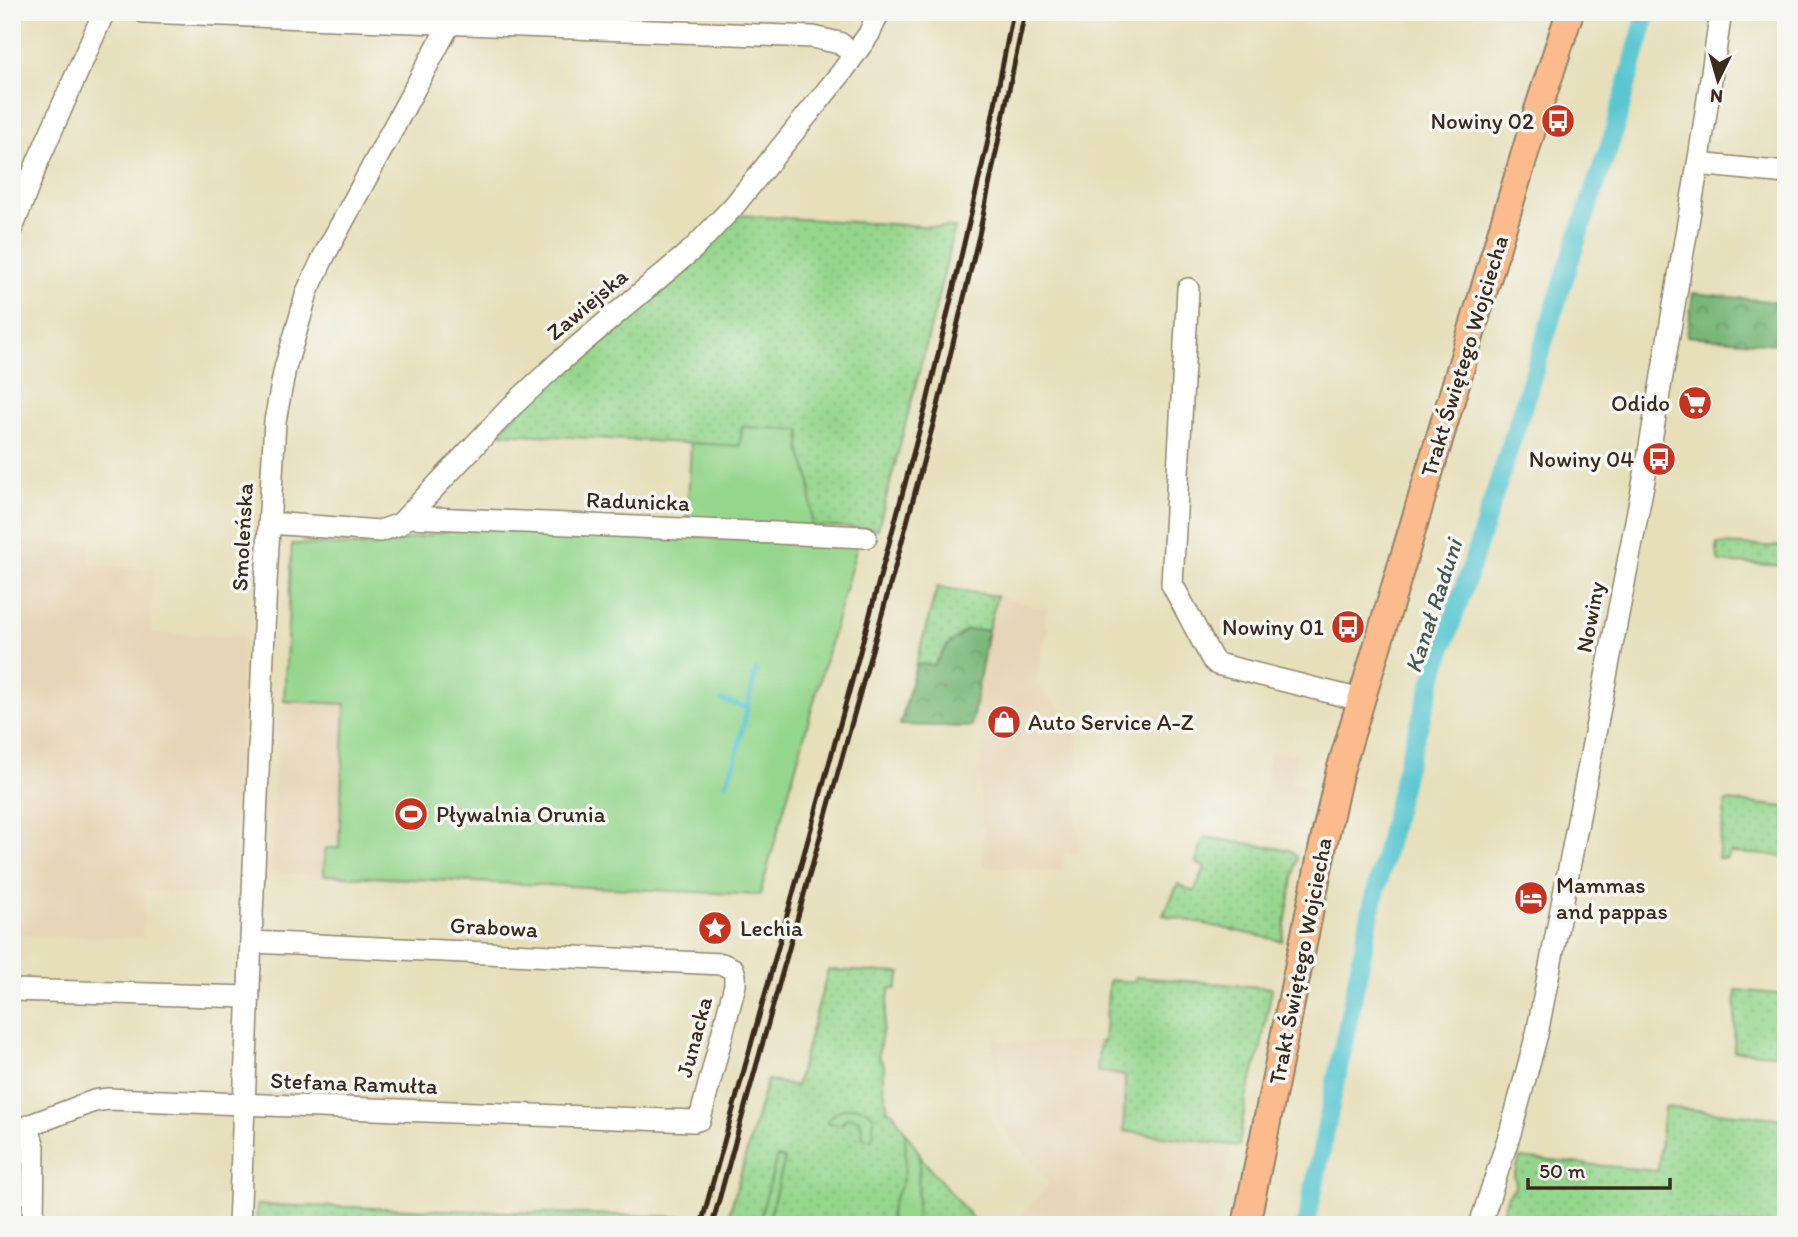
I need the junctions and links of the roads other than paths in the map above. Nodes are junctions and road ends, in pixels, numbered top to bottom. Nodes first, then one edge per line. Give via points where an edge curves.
1 (104, 12) edge
2 (144, 12) edge
3 (879, 12) edge
4 (1570, 12) edge
5 (1721, 12) edge
6 (453, 18) edge
7 (855, 54) junction
8 (1698, 164) junction
9 (1786, 173) edge
10 (12, 229) edge
11 (1188, 289) dead end
12 (408, 517) junction
13 (269, 523) junction
14 (866, 537) dead end
15 (1361, 700) junction
16 (252, 942) junction
17 (733, 969) joint
18 (12, 990) edge
19 (249, 997) junction
20 (243, 1105) junction
21 (700, 1119) joint
22 (20, 1129) edge
23 (33, 1225) edge
24 (239, 1225) edge
25 (1246, 1225) edge
26 (1480, 1225) edge

1 - 10 street
2 - 6 street
3 - 7 street, Zawiejska
4 - 15 main road, Trakt Świętego Wojciecha
5 - 8 street, Nowiny
6 - 7 street via 813,37 839,43
6 - 13 street, Smoleńska via 307,292 275,421
7 - 12 street, Zawiejska via 709,232 511,407
8 - 9 street
8 - 26 street, Nowiny via 1647,464 1537,1034
11 - 15 street via 1172,584 1217,664
12 - 13 street, Zawiejska via 380,531
12 - 14 street, Radunicka
13 - 16 street, Smoleńska
15 - 25 main road, Trakt Świętego Wojciecha via 1321,850
16 - 17 street, Grabowa via 722,964
16 - 19 street, Smoleńska
17 - 21 street, Junacka via 735,985
18 - 19 street
19 - 20 street, Smoleńska
20 - 21 street, Stefana Ramułta
20 - 22 street, Stefana Ramułta via 108,1099
20 - 24 street, Smoleńska
22 - 23 street via 34,1147

